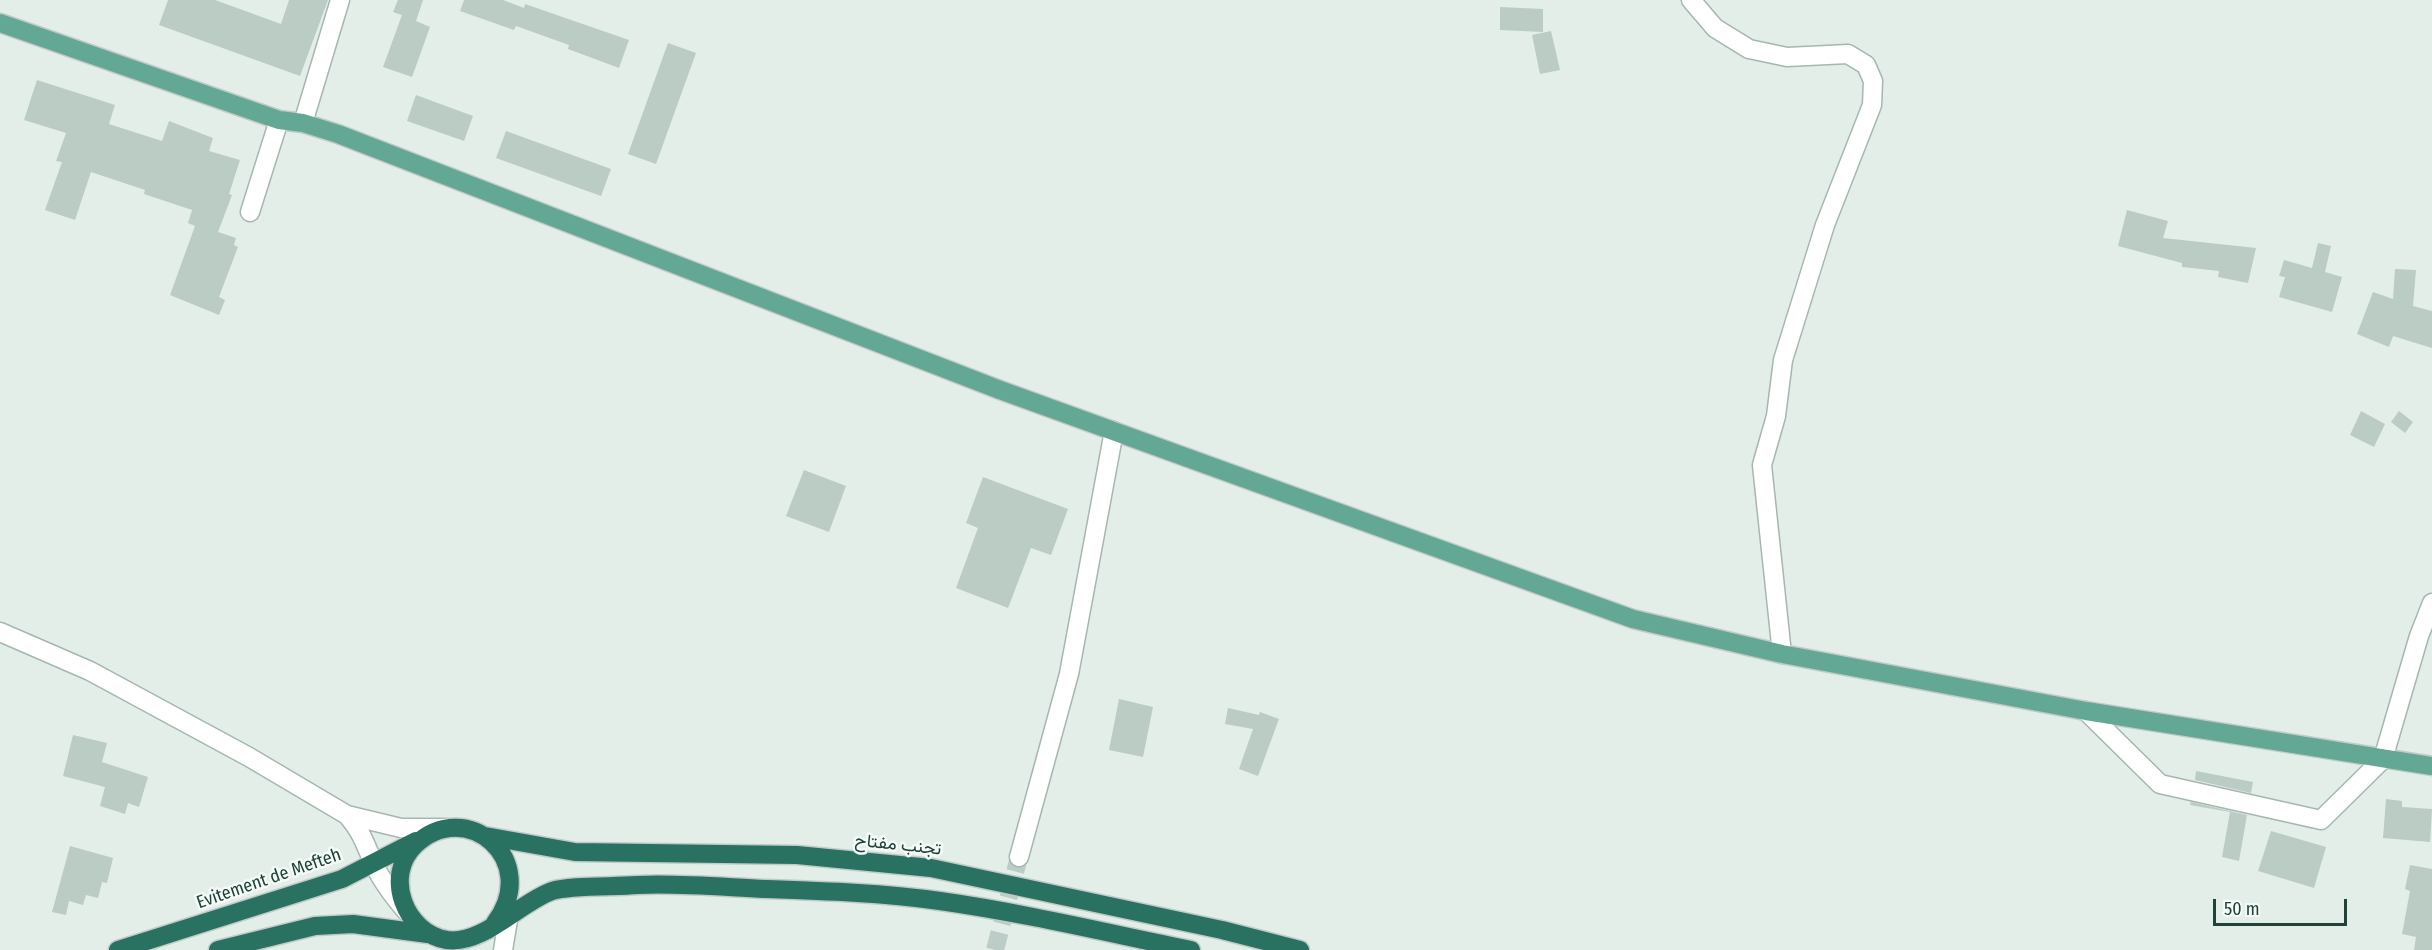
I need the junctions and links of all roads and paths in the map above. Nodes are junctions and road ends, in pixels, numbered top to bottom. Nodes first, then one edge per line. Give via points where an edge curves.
1 (340, 0) edge
2 (1690, 0) edge
3 (0, 23) edge
4 (279, 120) junction
5 (303, 123) junction
6 (250, 212) dead end
7 (1114, 430) junction
8 (2432, 603) edge
9 (0, 632) edge
10 (1782, 654) junction
11 (2086, 711) junction
12 (2383, 759) junction
13 (2432, 766) edge
14 (347, 814) junction
15 (447, 828) junction
16 (429, 834) junction
17 (484, 836) junction
18 (1019, 856) tunnel mouth
19 (373, 863) junction
20 (406, 911) junction
21 (502, 919) junction
22 (440, 937) junction
23 (118, 950) edge
24 (218, 950) edge
25 (472, 950) edge
26 (503, 950) edge
27 (1191, 950) edge
28 (1300, 950) edge

1 - 5 street
2 - 10 street via 1715,28 1749,49 1787,57 1848,54 1866,65 1873,81 1872,105 1825,225 1783,360 1776,416 1762,465
3 - 4 main road
4 - 5 main road
4 - 6 street
5 - 7 main road
7 - 10 main road via 1633,619
7 - 18 street via 1069,674
8 - 12 street
9 - 14 street via 90,671
10 - 11 main road
11 - 12 main road
11 - 12 street via 2160,784 2321,820
12 - 13 main road
14 - 15 street via 401,828
14 - 19 street via 362,833
15 - 16 highway
15 - 17 highway via 466,829
16 - 19 highway, Evitement de Mefteh
16 - 20 highway via 404,861 400,895
17 - 21 highway via 507,861 511,877 511,894
17 - 28 highway, تجنب مفتاح via 575,852 797,855 931,868
19 - 20 street
19 - 23 highway, Evitement de Mefteh via 342,879 290,897
20 - 22 highway via 417,925
21 - 22 highway via 473,936
21 - 26 street
21 - 27 highway via 554,890 662,884 938,900
22 - 24 highway via 353,924 315,926
22 - 25 street

